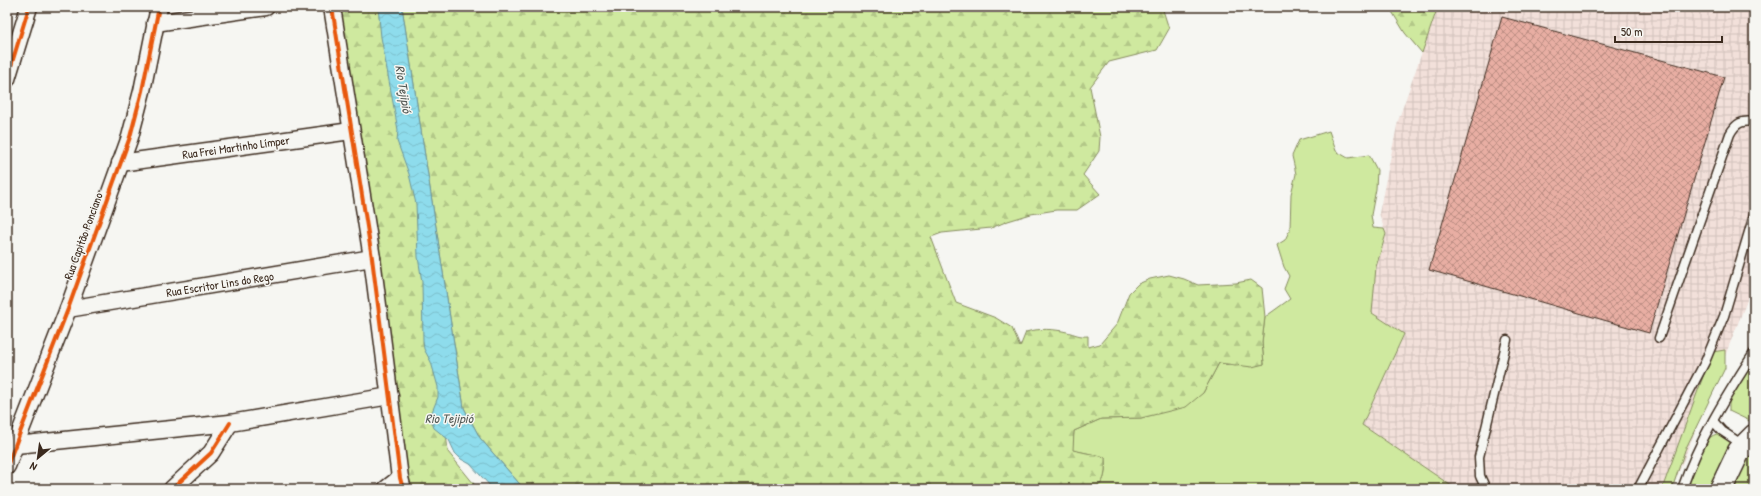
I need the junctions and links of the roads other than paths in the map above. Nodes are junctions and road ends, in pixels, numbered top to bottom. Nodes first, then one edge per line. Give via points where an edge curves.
1 (29, 7) edge
2 (159, 7) edge
3 (266, 7) edge
4 (332, 7) edge
5 (155, 23) junction
6 (7, 79) edge
7 (1754, 122) edge
8 (351, 131) junction
9 (120, 163) junction
10 (1754, 215) edge
11 (372, 258) junction
12 (68, 309) junction
13 (1659, 338) dead end
14 (1507, 340) dead end
15 (1754, 353) edge
16 (390, 396) junction
17 (1713, 421) junction
18 (230, 423) junction
19 (1748, 440) edge
20 (16, 445) junction
21 (7, 466) edge
22 (402, 484) edge
23 (172, 489) edge
24 (386, 489) edge
25 (1486, 489) edge
26 (1638, 489) edge
27 (1682, 489) edge
28 (1721, 489) edge

1 - 6 street
2 - 5 street, Rua Capitão Ponciano
3 - 5 street
4 - 8 street
5 - 9 street, Rua Capitão Ponciano via 142,91
7 - 13 lane via 1741,122 1730,134
8 - 9 street, Rua Frei Martinho Límper
8 - 11 street
9 - 12 street, Rua Capitão Ponciano
10 - 26 lane via 1724,316 1705,362
11 - 12 street, Rua Escritor Lins do Rego
11 - 16 street
12 - 20 street, Rua Capitão Ponciano
14 - 25 lane via 1479,457 1480,476
15 - 17 lane
16 - 18 street
16 - 22 street
17 - 19 lane via 1722,431
17 - 27 lane via 1692,462
18 - 20 street
18 - 23 street via 211,453
19 - 28 highway via 1735,457
20 - 21 street, Rua Capitão Ponciano
22 - 24 street

